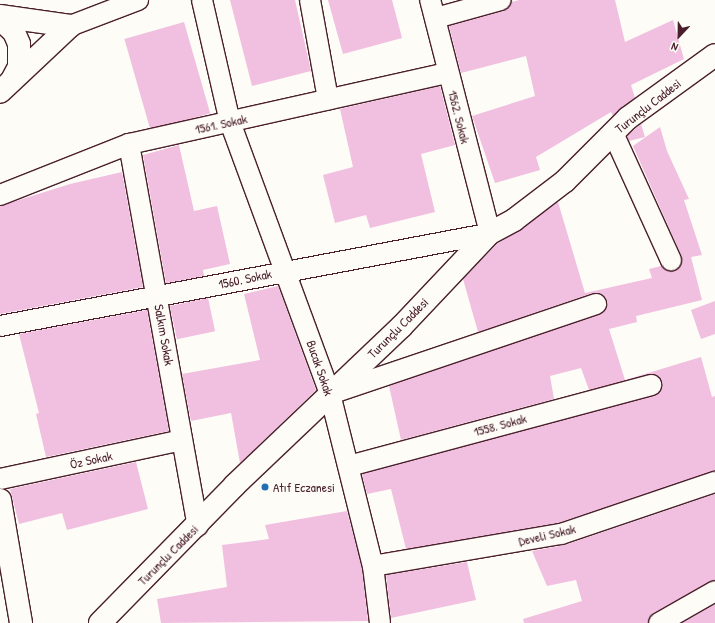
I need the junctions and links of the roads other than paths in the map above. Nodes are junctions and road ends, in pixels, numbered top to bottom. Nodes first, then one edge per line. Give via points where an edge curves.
1 (138, 0) edge
2 (202, 0) edge
3 (310, 0) edge
4 (501, 0) edge
5 (433, 9) edge
6 (0, 18) edge
7 (70, 26) junction
8 (715, 55) edge
9 (447, 73) junction
10 (3, 92) edge
11 (328, 99) junction
12 (230, 122) junction
13 (613, 133) junction
14 (129, 144) junction
15 (0, 194) edge
16 (490, 233) junction
17 (670, 260) dead end
18 (285, 270) junction
19 (157, 297) junction
20 (596, 304) dead end
21 (0, 326) edge
22 (651, 385) dead end
23 (330, 394) junction
24 (182, 440) junction
25 (348, 466) junction
26 (0, 479) edge
27 (715, 482) edge
28 (0, 500) edge
29 (198, 526) junction
30 (373, 566) junction
31 (715, 591) edge
32 (21, 623) edge
33 (100, 623) edge
34 (380, 623) edge
35 (659, 623) edge

1 - 7 street
2 - 12 street, Bucak Sokak
3 - 11 street
4 - 5 street
5 - 9 street, 1562. Sokak
6 - 7 street
6 - 10 street via 14,32 19,44 19,67
7 - 10 street
8 - 13 street, Turunçlu Caddesi via 628,118
9 - 11 street, 1561. Sokak
9 - 16 street, 1562. Sokak
11 - 12 street, 1561. Sokak
12 - 14 street, 1561. Sokak
12 - 18 street, Bucak Sokak
13 - 16 street, Turunçlu Caddesi via 565,180 514,220
13 - 17 street
14 - 15 street, 1561. Sokak
14 - 19 street, Salkım Sokak
16 - 18 street, 1560. Sokak
16 - 23 street, Turunçlu Caddesi via 401,326
18 - 19 street, 1560. Sokak
18 - 23 street, Bucak Sokak
19 - 21 street, 1560. Sokak via 52,314
19 - 24 street, Salkım Sokak
20 - 23 street
22 - 25 street, 1558. Sokak
23 - 25 street, Bucak Sokak
23 - 29 street, Turunçlu Caddesi via 235,485
24 - 26 street, Öz Sokak
24 - 29 street, Salkım Sokak
25 - 30 street, Bucak Sokak
27 - 30 street, Develi Sokak via 561,534
28 - 32 street
29 - 33 street, Turunçlu Caddesi
30 - 34 street, Bucak Sokak
31 - 35 street

